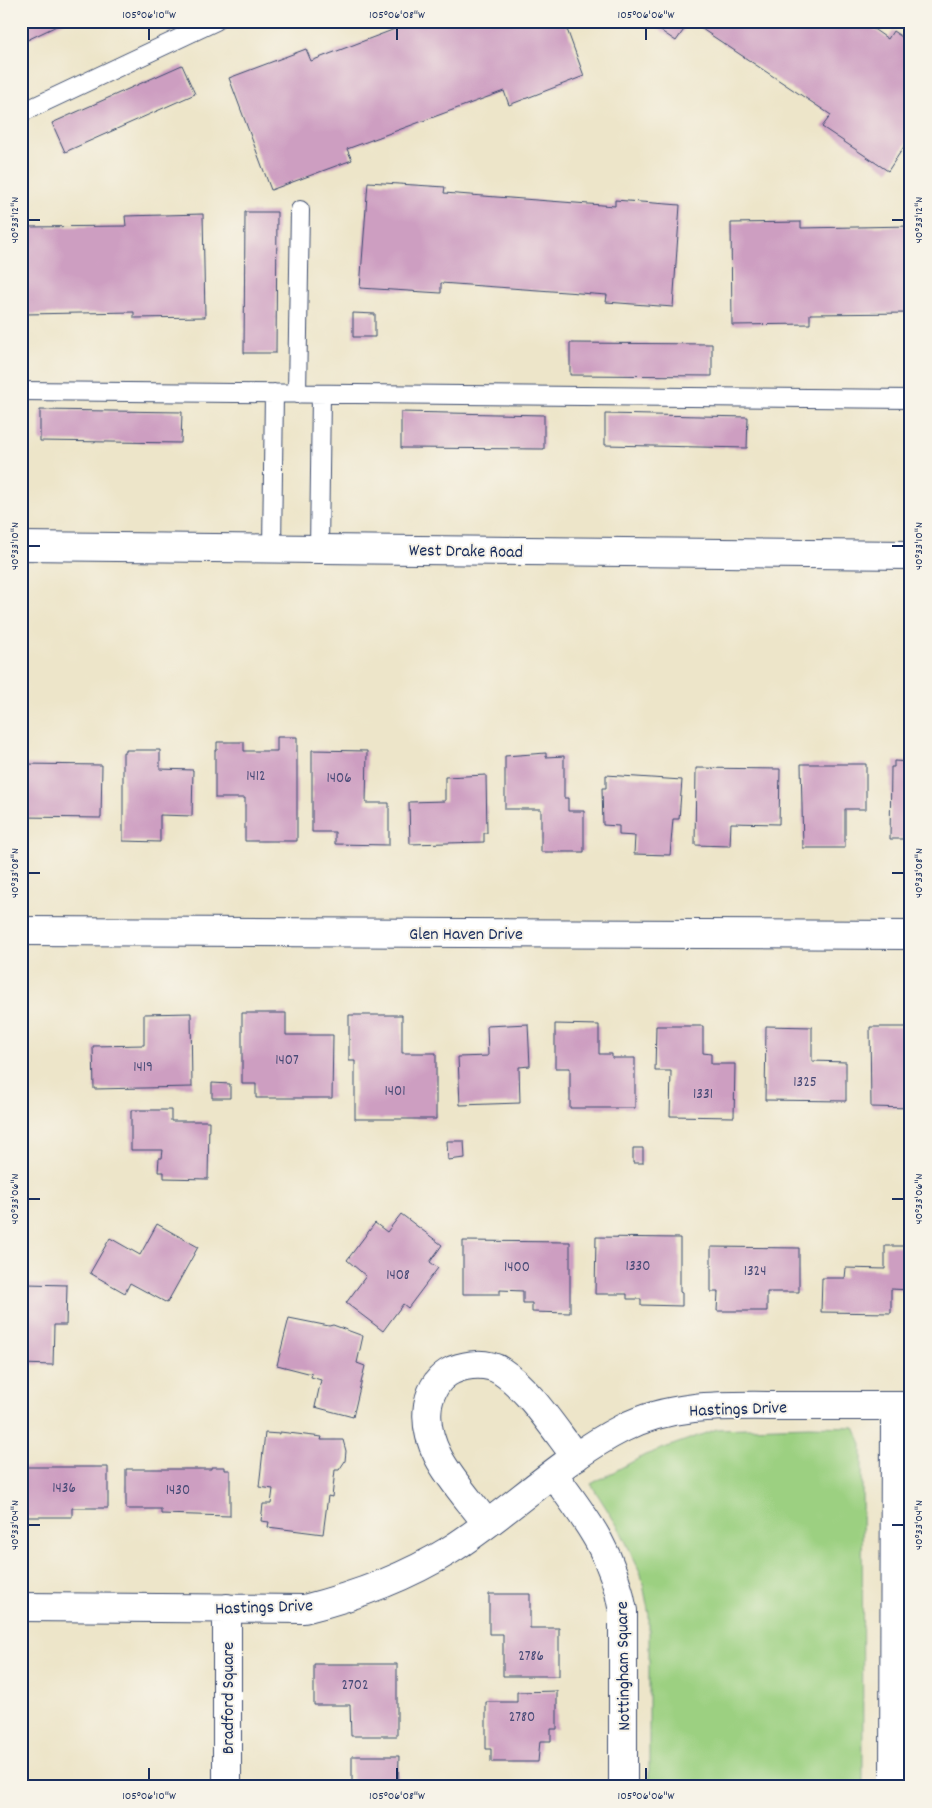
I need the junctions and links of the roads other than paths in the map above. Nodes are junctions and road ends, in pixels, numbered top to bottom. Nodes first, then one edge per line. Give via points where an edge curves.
1 (216, 21) edge
2 (21, 113) edge
3 (300, 210) dead end
4 (21, 391) edge
5 (274, 393) junction
6 (297, 394) junction
7 (321, 394) junction
8 (911, 399) edge
9 (21, 546) edge
10 (272, 548) junction
11 (319, 549) junction
12 (911, 555) edge
13 (21, 930) edge
14 (911, 935) edge
15 (903, 1406) edge
16 (576, 1457) junction
17 (553, 1474) junction
18 (487, 1524) junction
19 (21, 1607) edge
20 (227, 1608) junction
21 (227, 1787) edge
22 (623, 1787) edge
23 (894, 1787) edge

1 - 2 lane
3 - 6 lane
4 - 5 lane
5 - 6 lane
5 - 10 lane
6 - 7 lane
7 - 8 lane
7 - 11 lane
9 - 10 street, West Drake Road
10 - 11 street, West Drake Road
11 - 12 street, West Drake Road
13 - 14 street, Glen Haven Drive
15 - 16 street, Hastings Drive via 703,1406 663,1413 624,1427
15 - 23 street
16 - 17 street, Hastings Drive
16 - 18 street via 522,1389 501,1370 487,1365 464,1366 444,1374 430,1392 426,1417 430,1443 442,1466
17 - 18 street, Hastings Drive
17 - 22 street, Nottingham Square via 604,1548 618,1584 623,1611
18 - 20 street, Hastings Drive via 404,1576 348,1598 304,1609
19 - 20 street, Hastings Drive
20 - 21 street, Bradford Square

